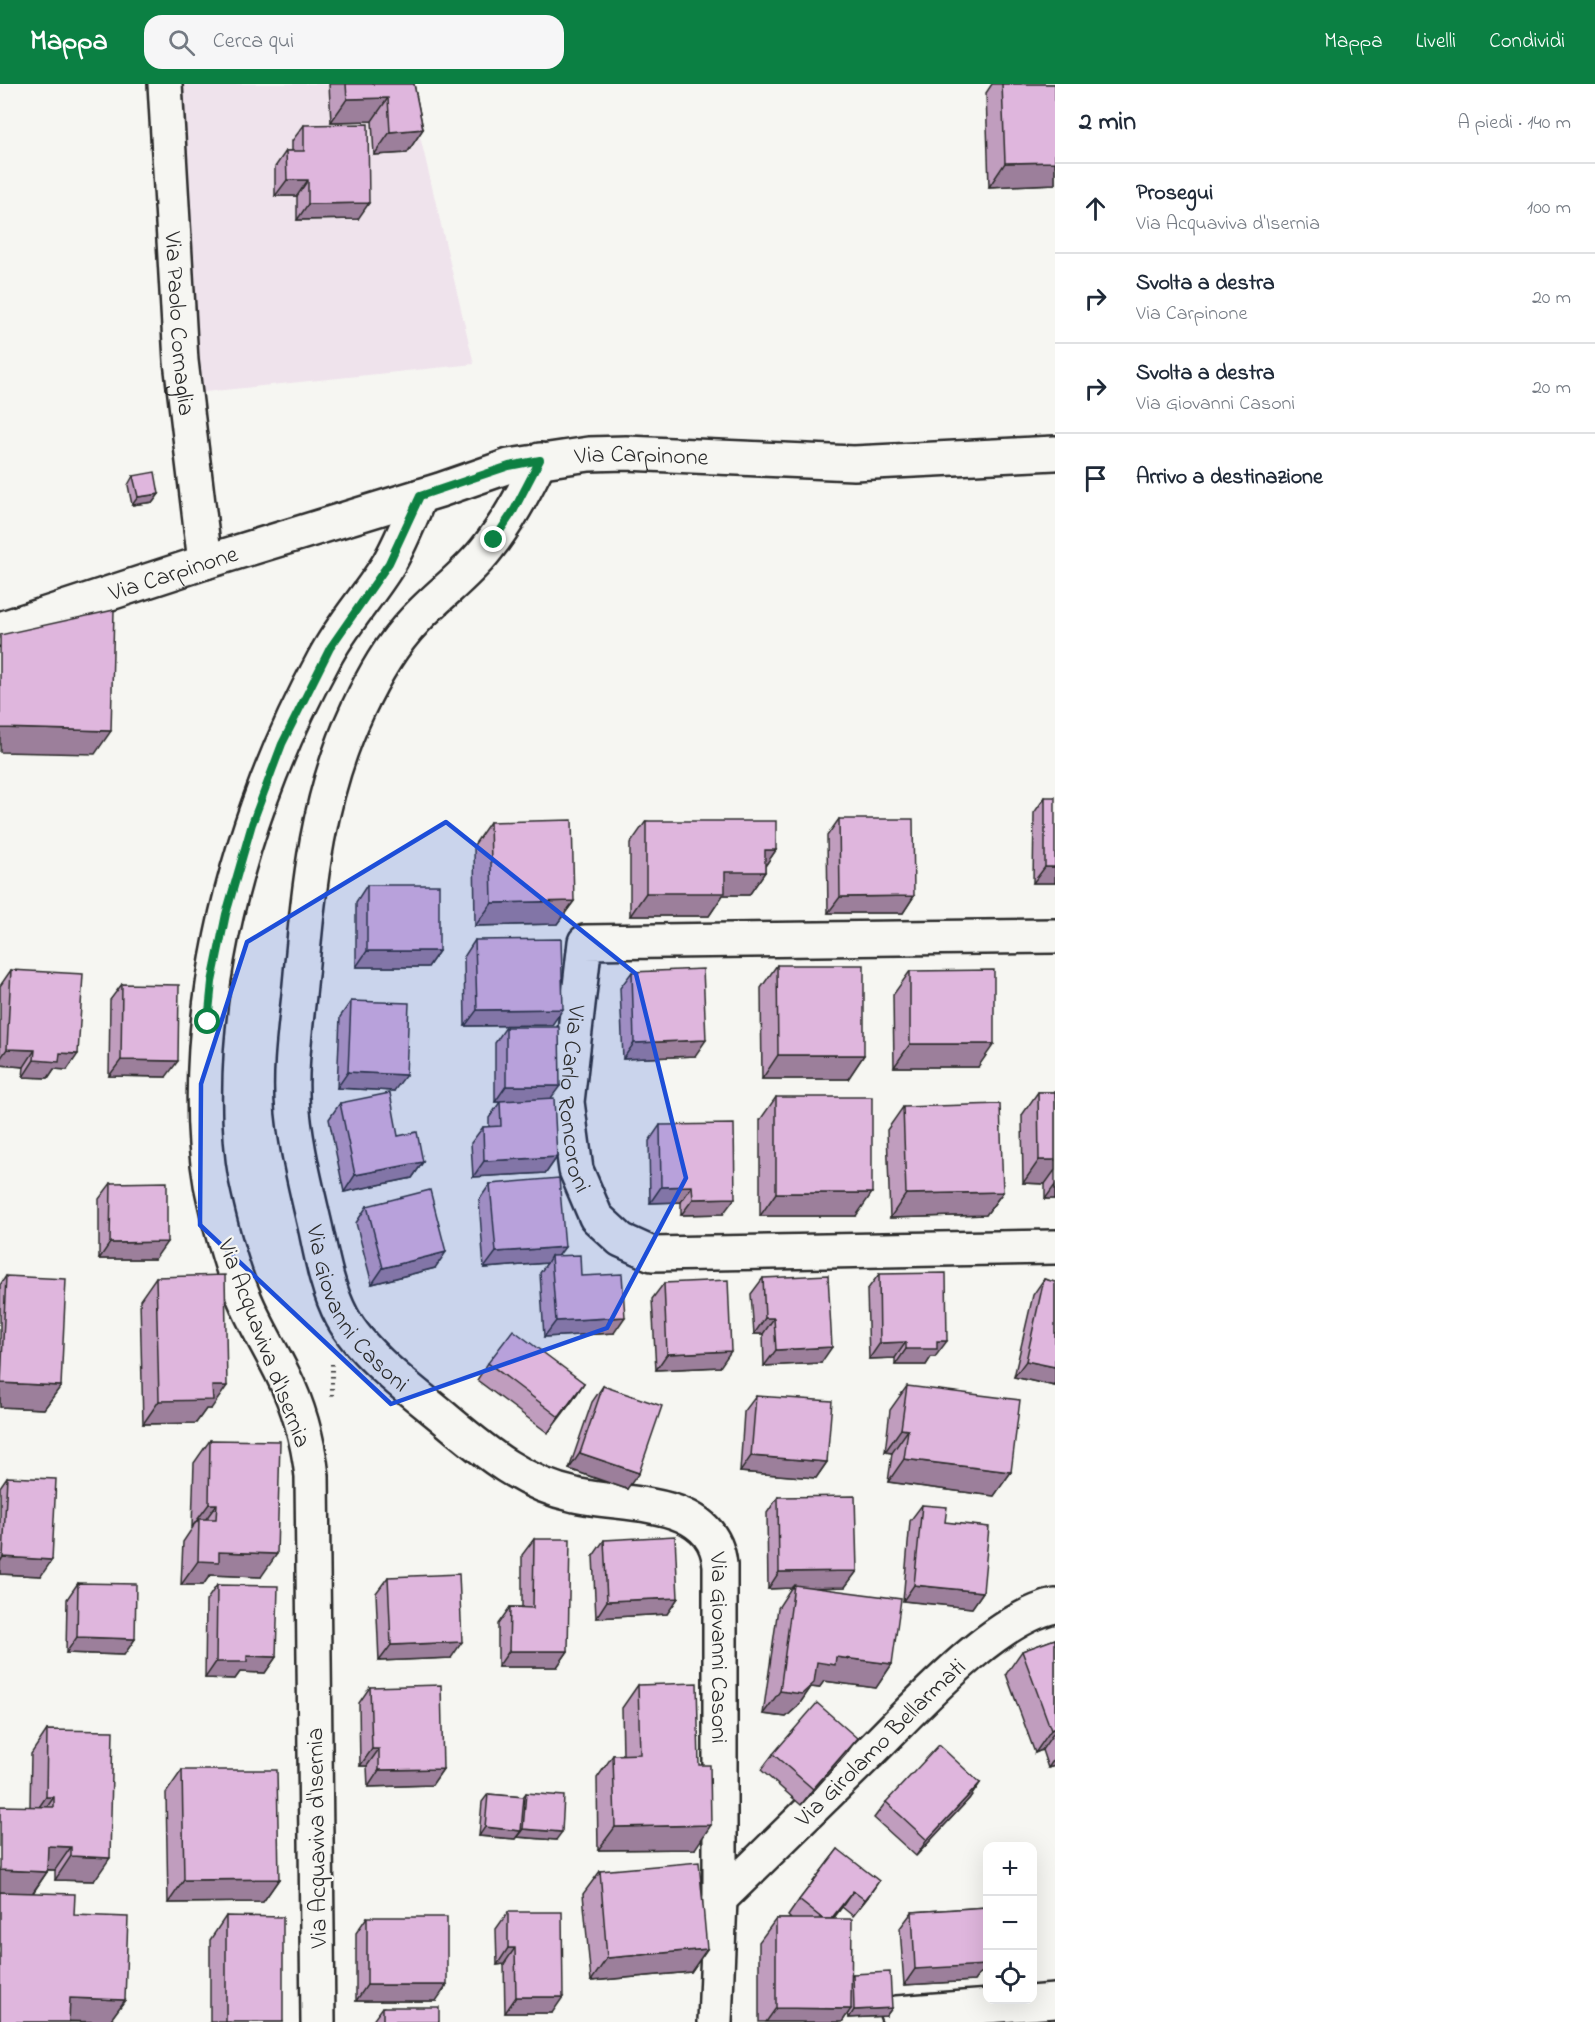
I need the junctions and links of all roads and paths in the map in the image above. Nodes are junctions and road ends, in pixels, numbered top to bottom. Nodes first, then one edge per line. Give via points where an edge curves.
1 (165, 84) edge
2 (1055, 453) edge
3 (540, 460) junction
4 (420, 496) junction
5 (205, 562) junction
6 (0, 629) edge
7 (1055, 936) edge
8 (1055, 1247) edge
9 (1055, 1606) edge
10 (720, 1899) junction
11 (1055, 2001) edge
12 (897, 2013) dead end
13 (318, 2022) edge
14 (715, 2022) edge

1 - 5 street, Via Paolo Cornaglia via 181,361
2 - 3 street, Via Carpinone via 854,463 626,453
3 - 4 street, Via Carpinone via 509,466
3 - 10 street, Via Giovanni Casoni via 494,540 411,624 389,652 369,686 338,758 319,822 307,904 292,1065 292,1108 333,1296 350,1329 376,1358 492,1458 512,1470 567,1494 685,1515 704,1528 716,1546 720,1565
4 - 5 street, Via Carpinone
4 - 13 street, Via Acquaviva d'Isernia via 389,563 341,630 289,729 245,847 218,947 209,1006 204,1081 206,1152 223,1238 242,1294 294,1401 308,1446 312,1476
5 - 6 street, Via Carpinone
7 - 8 street, Via Carlo Roncoroni via 585,942 567,1102 576,1170 596,1217 621,1240 652,1254
9 - 10 street, Via Girolamo Bellarmati via 1022,1619 958,1666
10 - 14 street, Via Giovanni Casoni
11 - 12 street

